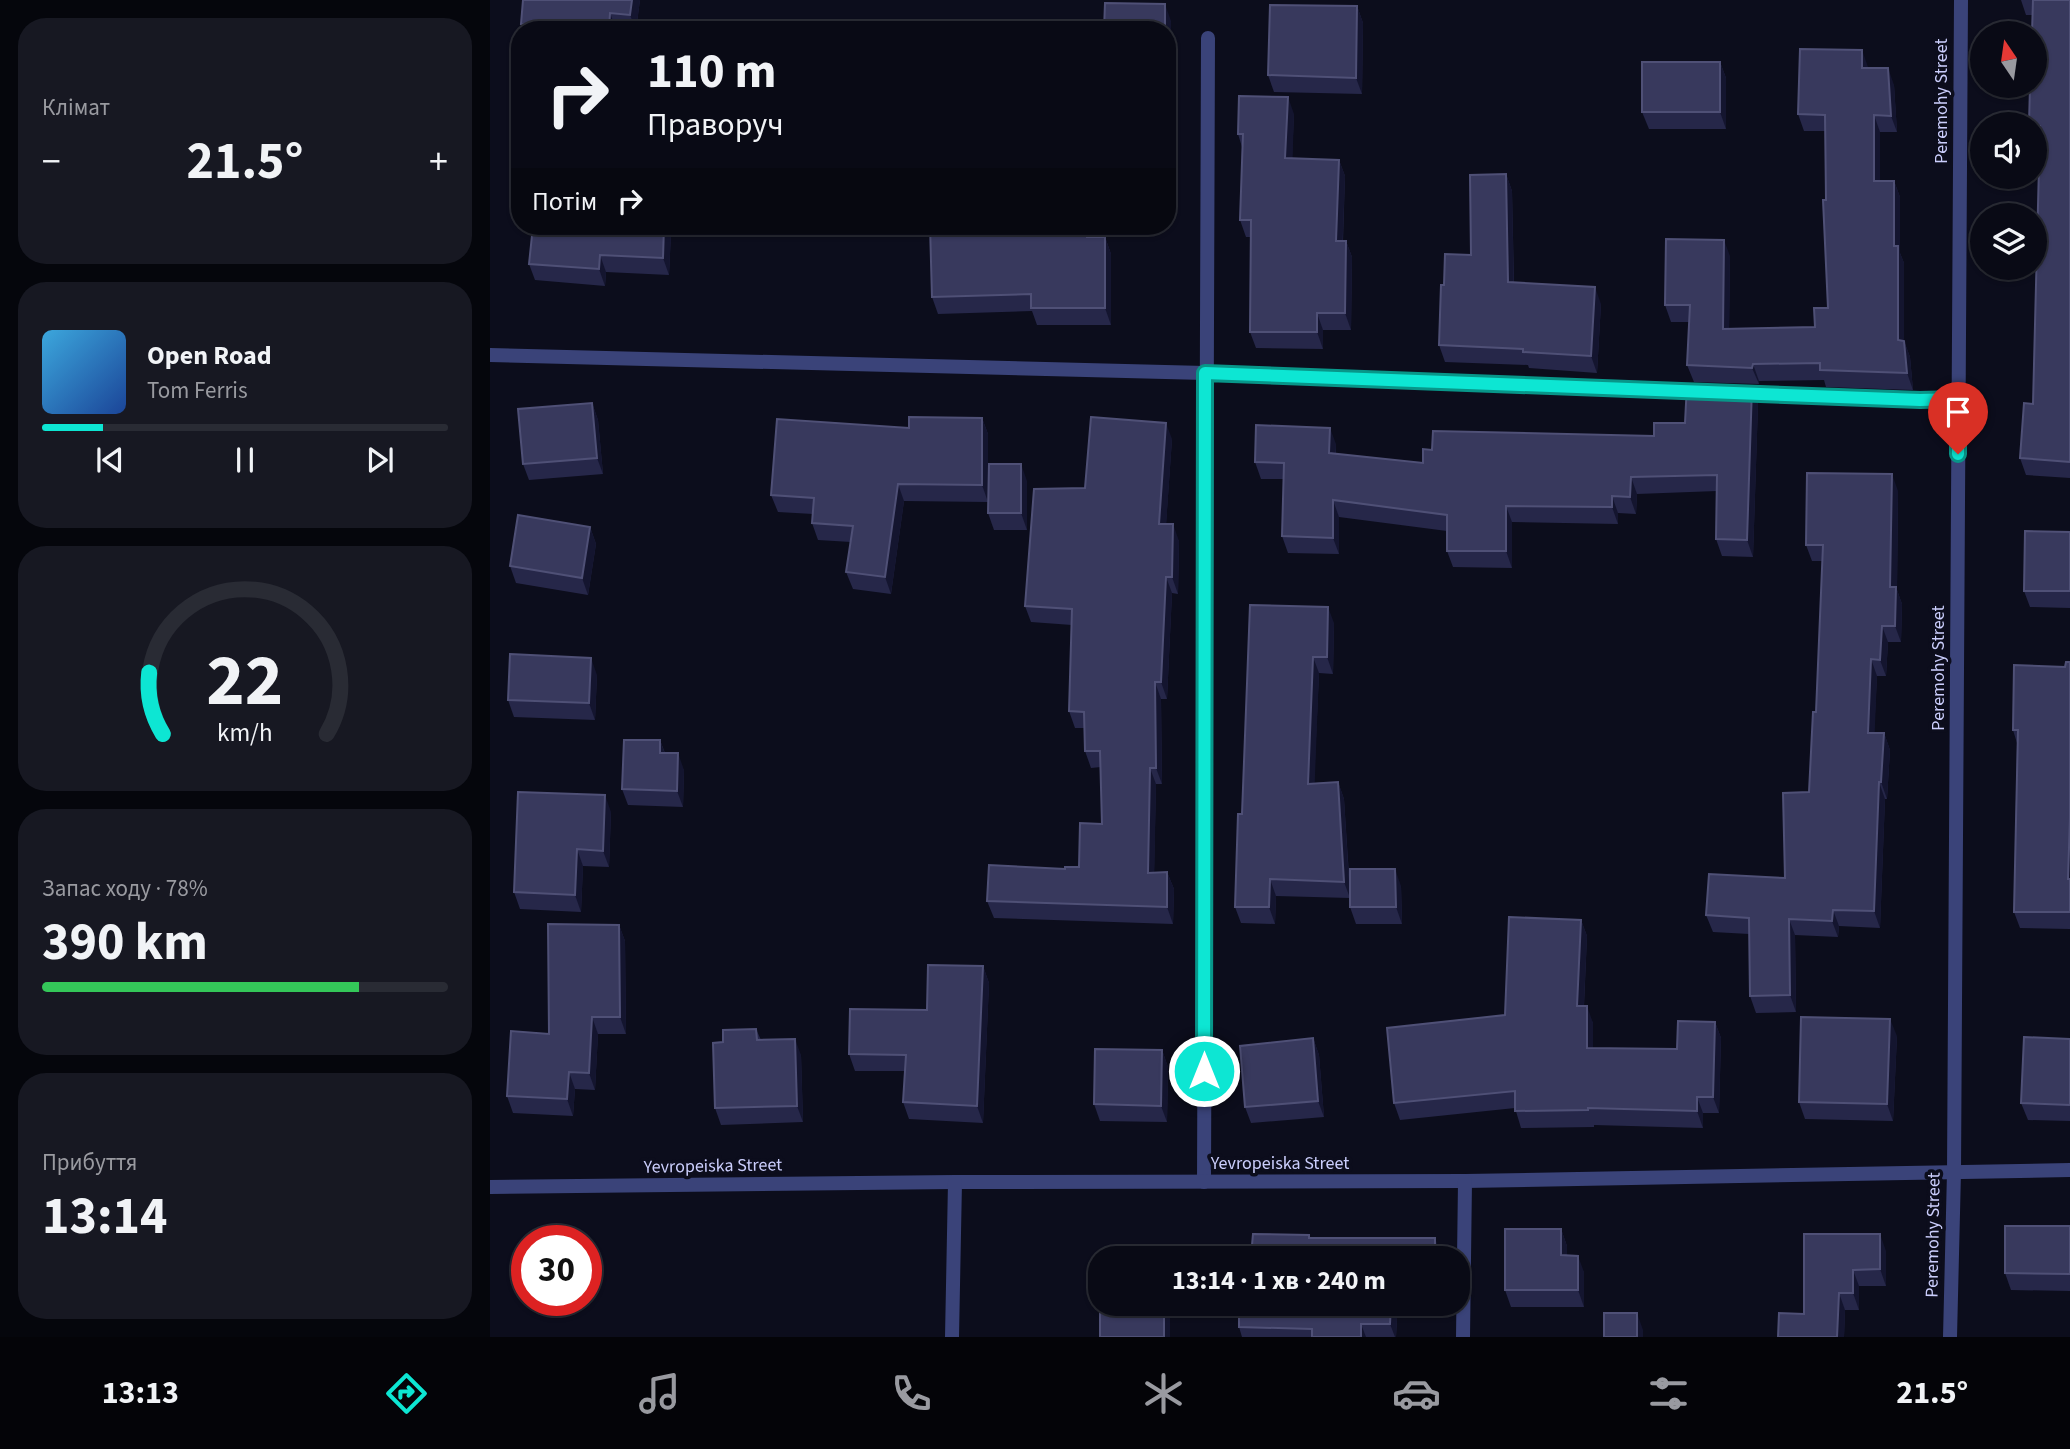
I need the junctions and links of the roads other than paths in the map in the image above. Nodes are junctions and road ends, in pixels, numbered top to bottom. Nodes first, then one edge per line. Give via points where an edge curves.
1 (1961, 0) edge
2 (1208, 38) dead end
3 (490, 355) edge
4 (1205, 373) junction
5 (1958, 399) junction
6 (2070, 1170) edge
7 (1954, 1172) junction
8 (1465, 1181) junction
9 (955, 1182) junction
10 (1204, 1182) junction
11 (490, 1187) edge
12 (952, 1337) edge
13 (1463, 1337) edge
14 (1950, 1337) edge

1 - 5 street, Peremohy Street
2 - 4 street
3 - 4 street
4 - 5 street
4 - 10 street
5 - 7 street, Peremohy Street
6 - 7 street, Yevropeiska Street
7 - 8 street, Yevropeiska Street
7 - 14 street, Peremohy Street
8 - 10 street, Yevropeiska Street
8 - 13 street
9 - 10 street, Yevropeiska Street
9 - 11 street, Yevropeiska Street
9 - 12 street

